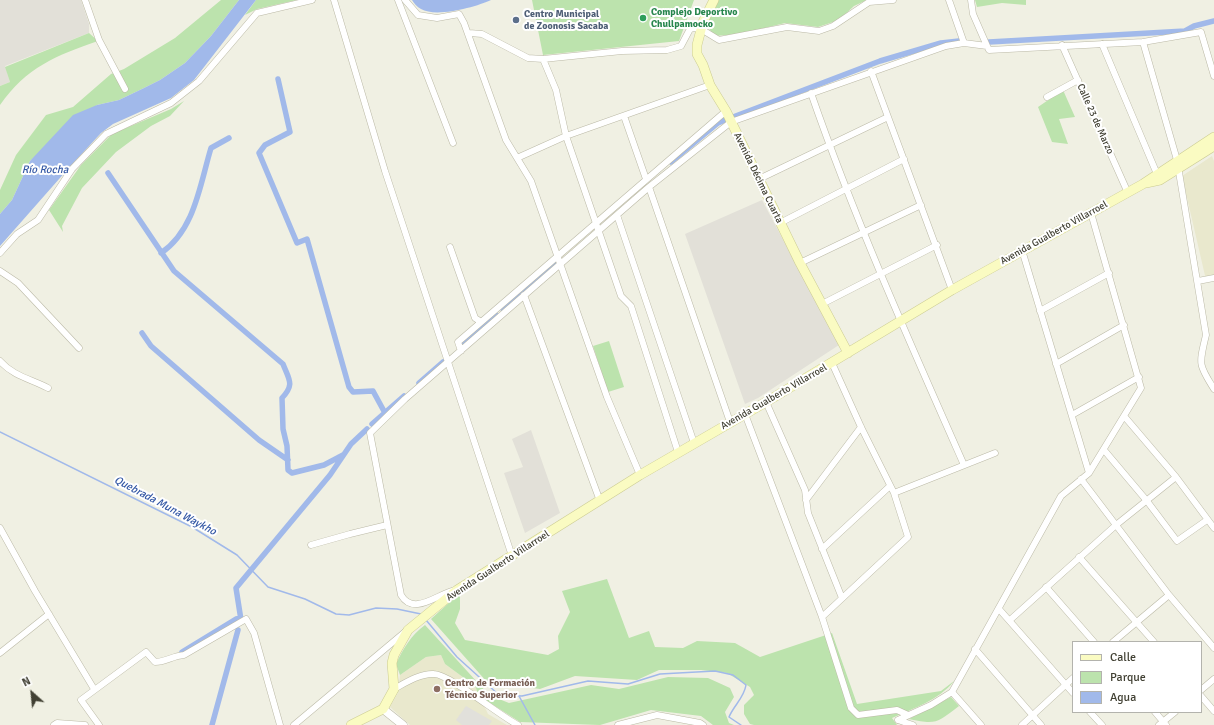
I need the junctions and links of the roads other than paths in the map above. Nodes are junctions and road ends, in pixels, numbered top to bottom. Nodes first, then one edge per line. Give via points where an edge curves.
1 (85, 0) edge
2 (312, 0) edge
3 (334, 0) edge
4 (398, 0) edge
5 (405, 0) edge
6 (714, 0) edge
7 (893, 0) edge
8 (949, 0) edge
9 (971, 0) edge
10 (701, 29) junction
11 (469, 33) junction
12 (1143, 42) junction
13 (964, 43) junction
14 (1102, 44) junction
15 (1062, 45) junction
16 (987, 46) junction
17 (543, 59) junction
18 (871, 71) junction
19 (1214, 76) edge
20 (1078, 80) junction
21 (710, 85) junction
22 (125, 88) dead end
23 (811, 93) junction
24 (1047, 97) dead end
25 (726, 111) junction
26 (624, 116) junction
27 (888, 117) junction
28 (731, 122) junction
29 (566, 136) junction
30 (1214, 137) edge
31 (453, 144) dead end
32 (830, 146) junction
33 (1213, 149) edge
34 (517, 158) junction
35 (904, 159) junction
36 (1177, 165) junction
37 (1157, 174) junction
38 (646, 179) junction
39 (759, 179) junction
40 (1143, 184) junction
41 (649, 186) junction
42 (848, 188) junction
43 (1128, 193) junction
44 (921, 205) junction
45 (1091, 213) junction
46 (617, 215) junction
47 (597, 223) junction
48 (780, 223) junction
49 (599, 230) junction
50 (865, 232) junction
51 (937, 245) junction
52 (450, 247) dead end
53 (1022, 250) junction
54 (0, 253) edge
55 (558, 256) junction
56 (800, 263) junction
57 (559, 264) junction
58 (0, 271) edge
59 (1109, 273) junction
60 (880, 274) junction
61 (1214, 278) edge
62 (1198, 281) junction
63 (952, 290) junction
64 (524, 295) junction
65 (822, 304) junction
66 (1040, 311) junction
67 (900, 321) junction
68 (481, 322) junction
69 (1124, 325) junction
70 (79, 348) dead end
71 (461, 351) junction
72 (848, 353) junction
73 (0, 361) edge
74 (449, 362) junction
75 (832, 363) junction
76 (1056, 364) junction
77 (1139, 377) junction
78 (48, 388) dead end
79 (1214, 389) edge
80 (766, 402) junction
81 (745, 414) junction
82 (1072, 415) junction
83 (1124, 416) junction
84 (730, 422) junction
85 (861, 427) junction
86 (694, 443) junction
87 (1104, 450) junction
88 (678, 452) junction
89 (995, 453) dead end
90 (964, 465) junction
91 (1090, 473) junction
92 (640, 475) junction
93 (1176, 477) junction
94 (1081, 479) junction
95 (890, 486) junction
96 (894, 493) junction
97 (806, 500) junction
98 (600, 501) junction
99 (1147, 501) junction
100 (1207, 520) junction
101 (387, 525) junction
102 (1116, 525) junction
103 (0, 528) edge
104 (1214, 528) edge
105 (311, 545) dead end
106 (822, 549) junction
107 (512, 556) junction
108 (1080, 557) junction
109 (1046, 587) junction
110 (457, 590) junction
111 (1169, 595) junction
112 (842, 598) junction
113 (999, 609) junction
114 (49, 614) junction
115 (822, 617) junction
116 (1010, 620) junction
117 (1136, 622) junction
118 (412, 627) junction
119 (1093, 641) edge
120 (1113, 641) edge
121 (1153, 641) edge
122 (1214, 648) edge
123 (975, 649) junction
124 (0, 653) edge
125 (1072, 679) edge
126 (1214, 679) edge
127 (1066, 685) junction
128 (94, 689) junction
129 (394, 689) junction
130 (1202, 689) edge
131 (1072, 691) edge
132 (952, 692) junction
133 (1202, 697) edge
134 (383, 709) junction
135 (1214, 712) edge
136 (1091, 713) edge
137 (1156, 713) edge
138 (1174, 713) edge
139 (908, 715) junction
140 (1033, 716) junction
141 (639, 722) edge
142 (683, 722) edge
143 (1163, 724) edge
144 (54, 725) edge
145 (86, 725) edge
146 (99, 725) edge
147 (280, 725) edge
148 (294, 725) edge
149 (351, 725) edge
150 (403, 725) edge
151 (518, 725) edge
152 (618, 725) edge
153 (703, 725) edge
154 (913, 725) edge
155 (981, 725) edge
156 (1022, 725) edge
157 (1041, 725) edge
158 (1102, 725) edge

1 - 22 street via 99,40
2 - 54 street via 257,13 199,81 171,103 106,134 72,169 38,220 17,234
3 - 74 street via 385,171
4 - 31 street
5 - 11 street via 418,15 437,18 459,14
6 - 10 main road, Avenida Décima Cuarta
7 - 10 street via 869,2 833,26 819,31 787,27 719,40
8 - 13 street
9 - 16 street via 973,14
10 - 17 street via 690,29 681,46 667,50 622,51
10 - 21 main road, Avenida Décima Cuarta via 696,45 697,54
11 - 17 street via 482,34 528,58
11 - 34 street via 506,140
12 - 14 street
12 - 19 street via 1201,32
12 - 36 street
13 - 16 street
13 - 18 street via 946,46
14 - 15 street
14 - 37 street
15 - 16 street via 989,50
15 - 20 street, Calle 23 de Marzo
17 - 29 street via 556,90
18 - 23 street
18 - 27 street
20 - 24 street
20 - 43 street, Calle 23 de Marzo
21 - 25 main road, Avenida Décima Cuarta
21 - 26 street
23 - 28 street
23 - 32 street
25 - 28 main road, Avenida Décima Cuarta
25 - 38 street
26 - 29 street
26 - 38 street
27 - 32 street
27 - 35 street
28 - 39 main road, Avenida Décima Cuarta
28 - 41 street
29 - 34 street
29 - 47 street
30 - 36 main road, Avenida Gualberto Villarroel
32 - 39 street
32 - 42 street
33 - 36 main road, Avenida Gualberto Villarroel
34 - 55 street via 531,181
35 - 42 street
35 - 44 street
36 - 37 main road, Avenida Gualberto Villarroel
36 - 40 main road, Avenida Gualberto Villarroel via 1160,180
36 - 62 street
37 - 40 main road, Avenida Gualberto Villarroel
38 - 47 street
39 - 48 main road, Avenida Décima Cuarta
40 - 43 main road, Avenida Gualberto Villarroel
41 - 46 street
41 - 84 street
42 - 48 street
42 - 50 street
43 - 45 main road, Avenida Gualberto Villarroel
44 - 50 street
44 - 51 street
45 - 53 main road, Avenida Gualberto Villarroel
45 - 59 street
46 - 49 street
46 - 86 street
47 - 49 street
47 - 55 street
48 - 56 main road, Avenida Décima Cuarta
49 - 57 street
49 - 88 street via 621,296 631,306
50 - 56 street
50 - 60 street
51 - 60 street
51 - 63 street
52 - 68 street via 475,318
53 - 63 main road, Avenida Gualberto Villarroel
53 - 66 street
55 - 57 street
55 - 68 street
56 - 65 main road, Avenida Décima Cuarta
57 - 64 street
57 - 92 street via 606,397
58 - 70 street via 18,282
59 - 66 street
59 - 69 street
60 - 65 street
60 - 67 street
61 - 62 street
62 - 79 street via 1206,335 1201,358 1202,369
63 - 67 main road, Avenida Gualberto Villarroel
64 - 71 street
64 - 98 street
65 - 72 main road, Avenida Décima Cuarta
66 - 76 street
67 - 72 main road, Avenida Gualberto Villarroel
67 - 90 street
68 - 71 street via 458,342
69 - 76 street
69 - 77 street
71 - 74 street
72 - 75 main road, Avenida Gualberto Villarroel
73 - 78 street via 7,370
74 - 101 street via 370,433
74 - 107 street
75 - 80 main road, Avenida Gualberto Villarroel
75 - 85 street
76 - 82 street
77 - 82 street
77 - 83 street via 1141,388
80 - 81 main road, Avenida Gualberto Villarroel
80 - 97 street via 805,490
81 - 84 main road, Avenida Gualberto Villarroel
81 - 115 street
82 - 91 street
83 - 87 street
83 - 93 street
84 - 86 main road, Avenida Gualberto Villarroel
85 - 95 street
85 - 97 street
86 - 88 main road, Avenida Gualberto Villarroel
87 - 91 street
87 - 99 street
88 - 92 main road, Avenida Gualberto Villarroel
89 - 90 street
90 - 96 street
91 - 94 street
92 - 98 main road, Avenida Gualberto Villarroel
93 - 99 street
93 - 100 street
94 - 102 street
94 - 113 street via 1061,496
95 - 96 street
95 - 106 street
96 - 112 street via 908,537
97 - 106 street via 808,513
98 - 107 main road, Avenida Gualberto Villarroel
99 - 100 street via 1177,541
99 - 102 street
100 - 104 street
101 - 105 street
101 - 110 street via 404,600 419,605 446,592
102 - 108 street
102 - 111 street
103 - 114 street
106 - 112 street
107 - 110 main road, Avenida Gualberto Villarroel
108 - 109 street
108 - 117 street
109 - 116 street
109 - 119 street
110 - 118 main road, Avenida Gualberto Villarroel
111 - 117 street
111 - 122 street
112 - 115 street
113 - 116 street
113 - 123 street
114 - 124 street
114 - 128 street
115 - 139 street via 851,708 858,715 897,710
116 - 127 street
117 - 120 street
117 - 121 street
118 - 129 main road, Avenida Gualberto Villarroel via 394,655
118 - 148 street
123 - 132 street
123 - 140 street
125 - 127 street
126 - 130 street
127 - 131 street
127 - 140 street
128 - 146 street via 81,700
128 - 147 street via 146,652 155,662 184,655 246,619 254,633
129 - 134 main road
129 - 151 street via 435,673 458,684 504,718
132 - 139 street
132 - 155 street
133 - 135 street
134 - 149 main road
134 - 150 street
136 - 158 street
137 - 143 street
138 - 143 street
139 - 154 street via 898,720
140 - 156 street
140 - 157 street
141 - 142 street via 657,715
141 - 152 street
142 - 153 street
144 - 145 street

